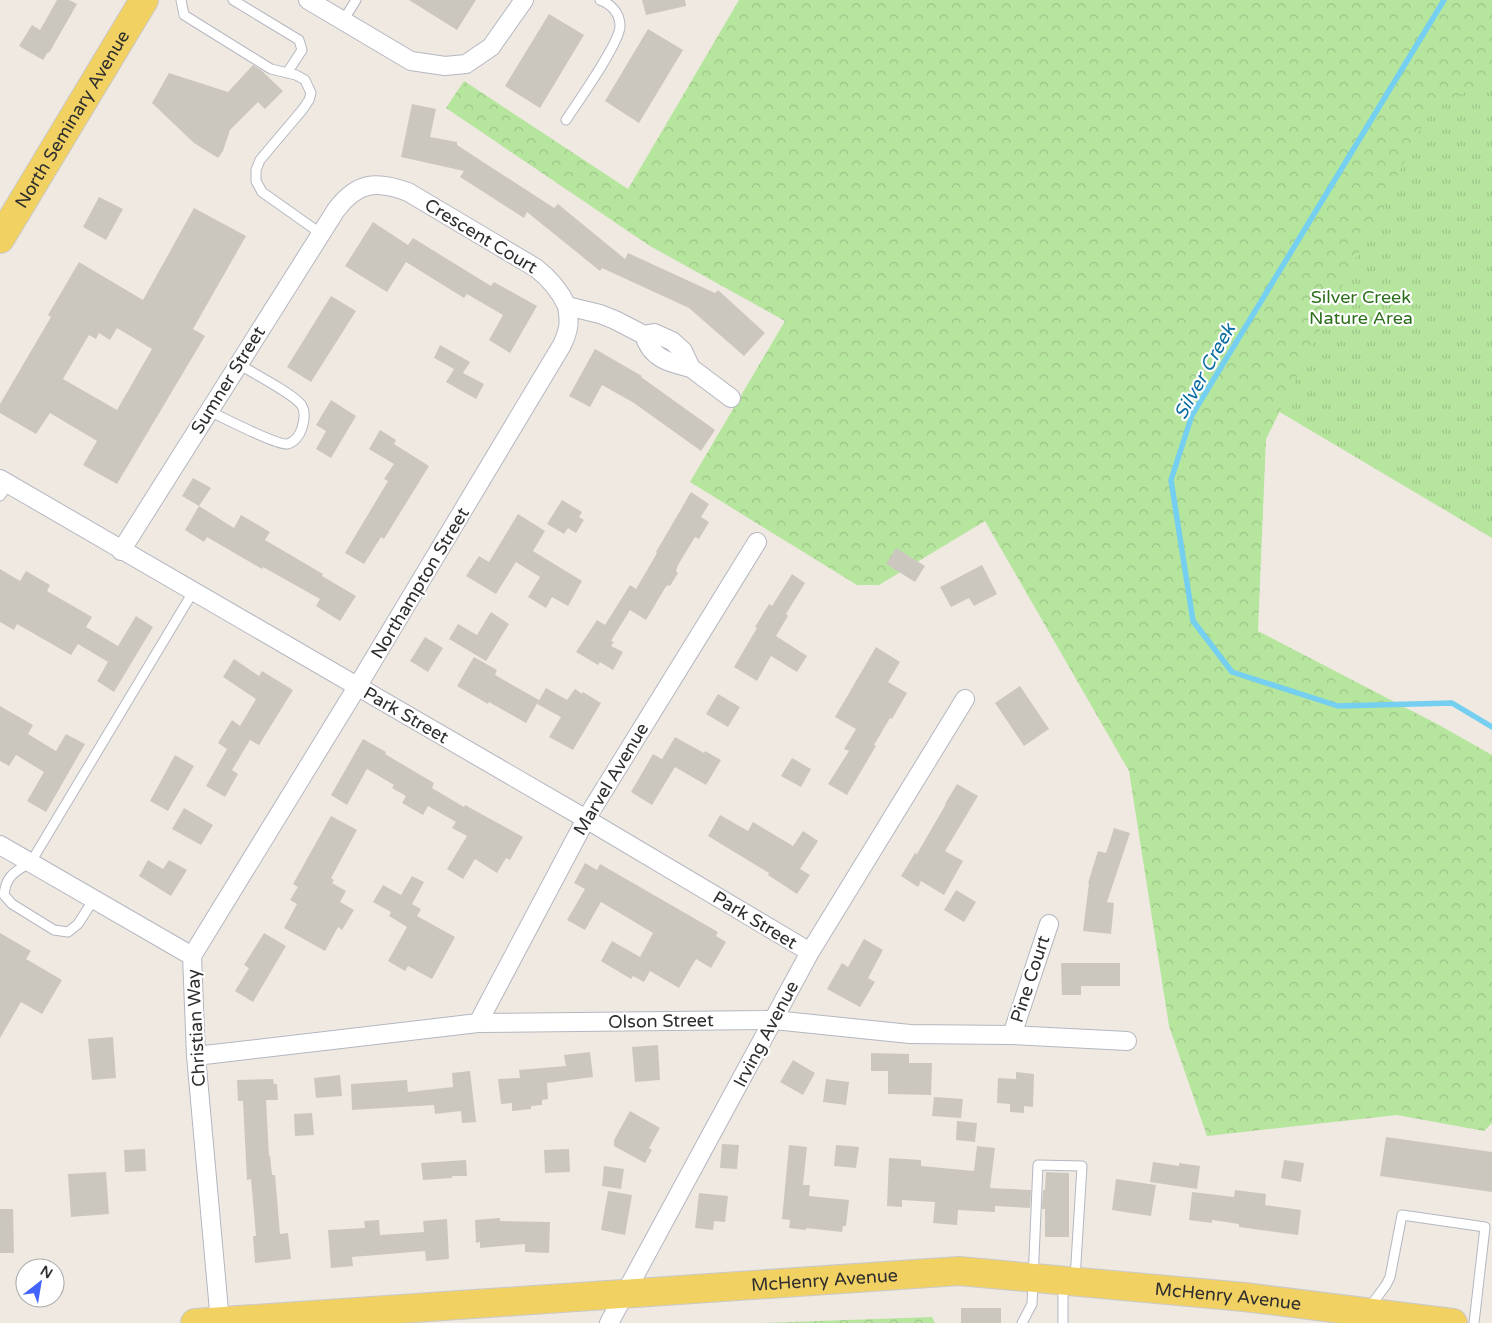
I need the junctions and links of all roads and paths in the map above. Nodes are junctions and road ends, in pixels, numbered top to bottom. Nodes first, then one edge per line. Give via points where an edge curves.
1 (144, 0) edge
2 (181, 0) edge
3 (233, 0) edge
4 (308, 0) edge
5 (356, 0) edge
6 (524, 0) edge
7 (600, 0) edge
8 (343, 21) junction
9 (287, 73) junction
10 (566, 120) dead end
11 (336, 210) joint
12 (320, 233) junction
13 (0, 239) edge
14 (567, 306) junction
15 (238, 364) junction
16 (731, 398) dead end
17 (209, 410) junction
18 (3, 487) edge
19 (757, 542) dead end
20 (121, 551) junction
21 (193, 592) junction
22 (357, 687) junction
23 (965, 699) dead end
24 (586, 819) junction
25 (0, 844) edge
26 (31, 862) junction
27 (94, 898) junction
28 (1049, 924) dead end
29 (810, 952) junction
30 (192, 956) junction
31 (774, 1020) junction
32 (478, 1023) junction
33 (1012, 1035) junction
34 (1127, 1041) dead end
35 (196, 1056) junction
36 (1034, 1278) junction
37 (1069, 1281) junction
38 (626, 1293) junction
39 (1367, 1312) junction
40 (207, 1323) edge
41 (610, 1323) edge
42 (1022, 1323) edge
43 (1063, 1323) edge
44 (1452, 1323) edge
45 (1474, 1323) edge

1 - 13 main road, North Seminary Avenue
2 - 9 lane via 184,15 271,69
3 - 9 lane via 299,40 302,50
4 - 8 street
5 - 8 lane
6 - 8 street via 490,47 466,64 445,66 412,61
7 - 10 lane via 615,10 620,25 618,34
9 - 12 lane via 305,80 311,93 304,108 260,160 256,181 262,192
11 - 12 street, Sumner Street
11 - 14 street, Crescent Court via 351,194 372,185 387,185 408,192 536,268 558,290
12 - 15 street, Sumner Street
14 - 16 street via 608,317 644,335 654,333 672,341 684,351 691,368
14 - 22 street, Northampton Street via 569,329 562,345
15 - 17 street, Sumner Street
15 - 17 lane via 298,400 304,411 300,433 286,444
17 - 20 street, Sumner Street
18 - 20 street, Park Street
19 - 24 street, Marvel Avenue
20 - 21 street, Park Street
21 - 22 street, Park Street
21 - 26 lane
22 - 24 street, Park Street
22 - 30 street, Northampton Street
23 - 29 street, Irving Avenue
24 - 29 street, Park Street
24 - 32 street, Marvel Avenue
25 - 26 street, Christian Way
26 - 27 street, Christian Way
26 - 27 lane via 12,873 5,884 4,895 12,904 54,930 68,932 78,924
27 - 30 street, Christian Way
28 - 33 street, Pine Court
29 - 31 street, Irving Avenue
30 - 35 street, Christian Way
31 - 32 street, Olson Street
31 - 33 street, Olson Street via 910,1034
31 - 38 street, Irving Avenue
32 - 35 street, Olson Street
33 - 34 street, Olson Street
35 - 40 street, Christian Way
36 - 37 main road, McHenry Avenue
36 - 37 lane via 1038,1165 1082,1166
36 - 38 main road, McHenry Avenue via 959,1271
36 - 42 lane via 1032,1304
37 - 39 main road, McHenry Avenue
37 - 43 lane
38 - 40 main road, McHenry Avenue
38 - 41 street, Irving Avenue
39 - 44 main road, McHenry Avenue
39 - 45 lane via 1390,1277 1402,1214 1485,1228

